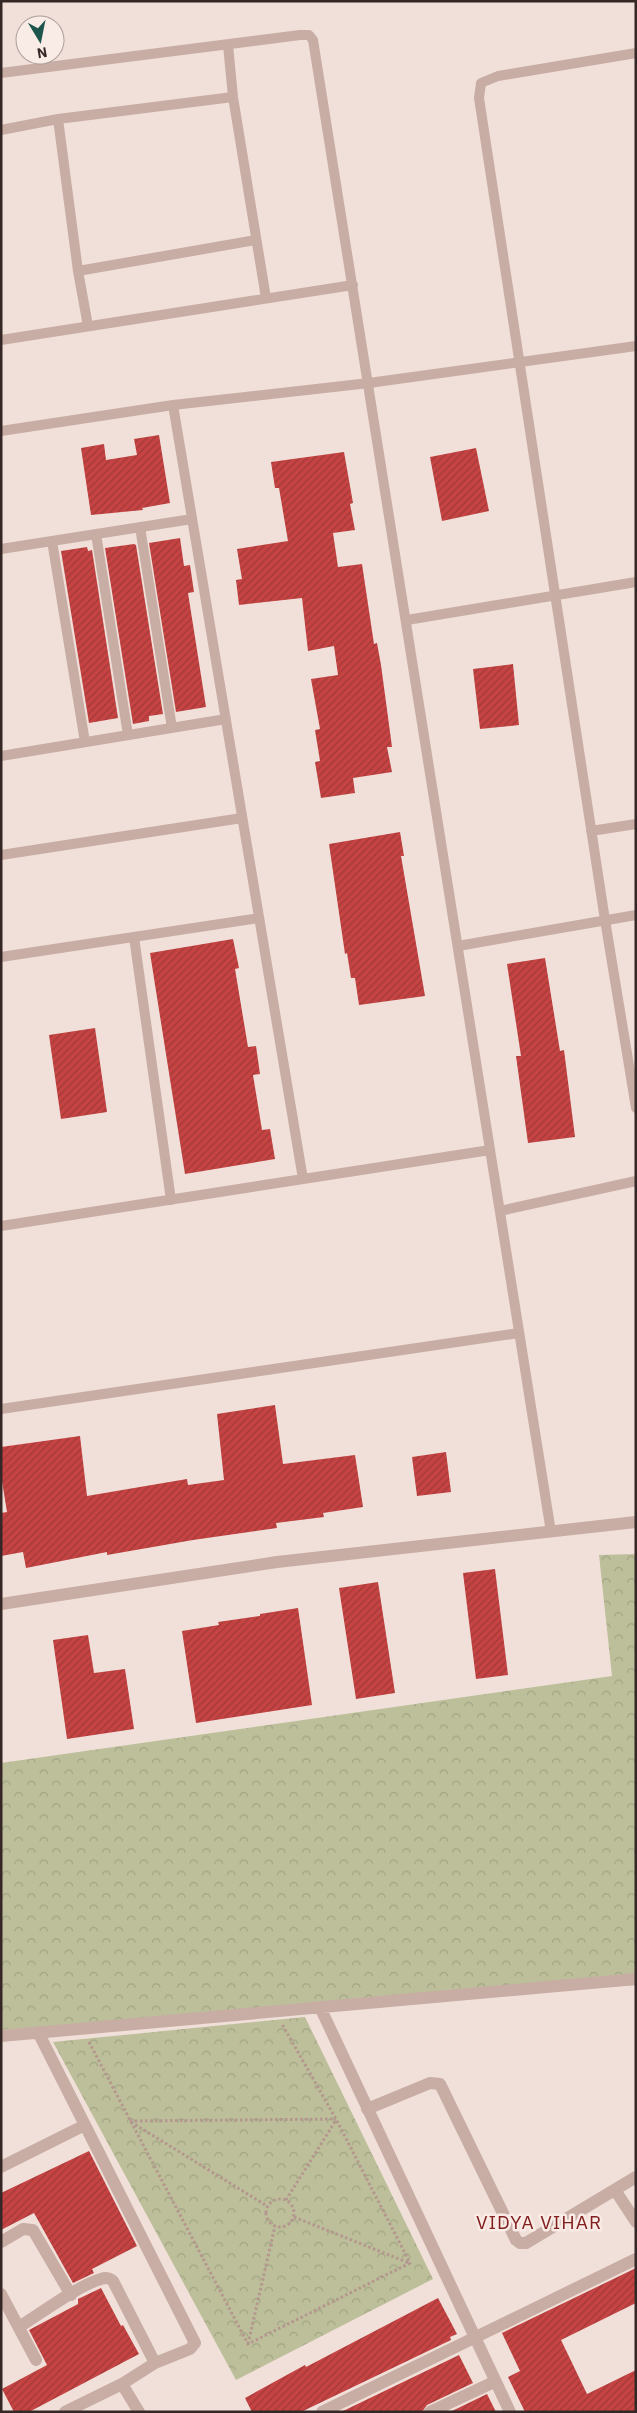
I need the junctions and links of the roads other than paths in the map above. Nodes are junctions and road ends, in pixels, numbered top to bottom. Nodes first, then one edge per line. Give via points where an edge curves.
1 (228, 45) junction
2 (636, 53) edge
3 (1, 73) edge
4 (232, 97) junction
5 (58, 119) junction
6 (1, 130) edge
7 (256, 240) junction
8 (78, 271) junction
9 (353, 285) junction
10 (266, 298) junction
11 (88, 326) junction
12 (1, 340) edge
13 (636, 346) edge
14 (518, 361) junction
15 (369, 383) junction
16 (173, 405) junction
17 (1, 431) edge
18 (192, 519) junction
19 (140, 527) junction
20 (96, 534) junction
21 (52, 541) junction
22 (1, 549) edge
23 (636, 582) edge
24 (555, 596) junction
25 (406, 620) junction
26 (226, 719) junction
27 (172, 728) junction
28 (128, 735) junction
29 (85, 742) junction
30 (1, 756) edge
31 (242, 818) junction
32 (636, 824) edge
33 (591, 831) junction
34 (1, 855) edge
35 (636, 915) edge
36 (259, 918) junction
37 (604, 920) junction
38 (134, 937) junction
39 (458, 946) junction
40 (1, 957) edge
41 (634, 1087) edge
42 (636, 1108) edge
43 (490, 1150) junction
44 (303, 1180) junction
45 (636, 1181) edge
46 (171, 1200) junction
47 (500, 1211) junction
48 (1, 1226) edge
49 (519, 1333) junction
50 (1, 1409) edge
51 (636, 1522) edge
52 (551, 1532) junction
53 (1, 1604) edge
54 (636, 1979) edge
55 (320, 2007) junction
56 (38, 2032) junction
57 (1, 2036) edge
58 (367, 2110) junction
59 (85, 2125) junction
60 (1, 2167) edge
61 (636, 2177) edge
62 (615, 2190) junction
63 (636, 2222) edge
64 (1, 2242) edge
65 (636, 2259) edge
66 (1, 2294) edge
67 (71, 2295) junction
68 (19, 2327) junction
69 (475, 2337) junction
70 (36, 2360) dead end
71 (155, 2363) junction
72 (494, 2382) junction
73 (122, 2384) junction
74 (65, 2412) edge
75 (140, 2412) edge
76 (322, 2412) edge
77 (430, 2412) edge
78 (510, 2412) edge

1 - 3 lane
1 - 4 lane
1 - 9 lane via 300,35 309,35 313,40
2 - 14 lane via 498,76 481,83 479,98
4 - 5 lane
4 - 7 lane
5 - 6 lane
5 - 8 lane
7 - 8 lane
7 - 10 lane
8 - 11 lane
9 - 10 lane
9 - 15 lane
10 - 11 lane
11 - 12 lane
13 - 14 lane
14 - 15 lane
14 - 24 lane
15 - 16 lane
15 - 25 lane
16 - 17 lane
16 - 18 lane
18 - 19 lane
18 - 26 lane
19 - 20 lane
19 - 27 lane
20 - 21 lane
20 - 28 lane
21 - 22 lane
21 - 29 lane
23 - 24 lane
24 - 25 lane
24 - 33 lane
25 - 39 lane
26 - 27 lane
26 - 31 lane
27 - 28 lane
28 - 29 lane
29 - 30 lane
31 - 34 lane
31 - 36 lane
32 - 33 lane
33 - 37 lane
35 - 37 lane
36 - 38 lane
36 - 44 lane
37 - 39 lane
37 - 41 lane
38 - 40 lane
38 - 46 lane
39 - 43 lane
41 - 42 lane
43 - 44 lane
43 - 47 lane
44 - 46 lane
45 - 47 lane
46 - 48 lane
47 - 49 lane
49 - 50 lane
49 - 52 lane
51 - 52 street
52 - 53 street via 277,1562
54 - 55 street
55 - 56 street
55 - 58 street
56 - 57 street
56 - 59 street
58 - 62 street via 430,2083 440,2084 520,2243 526,2243
58 - 69 street
59 - 60 street
59 - 71 street via 196,2343 190,2349
61 - 62 street
62 - 63 street
64 - 67 street via 23,2229 33,2230
65 - 69 street
66 - 68 street
67 - 68 street
67 - 71 street via 100,2279 113,2281
68 - 70 street
69 - 72 street
69 - 76 street
71 - 73 street
72 - 77 street
72 - 78 street
73 - 74 street
73 - 75 street

